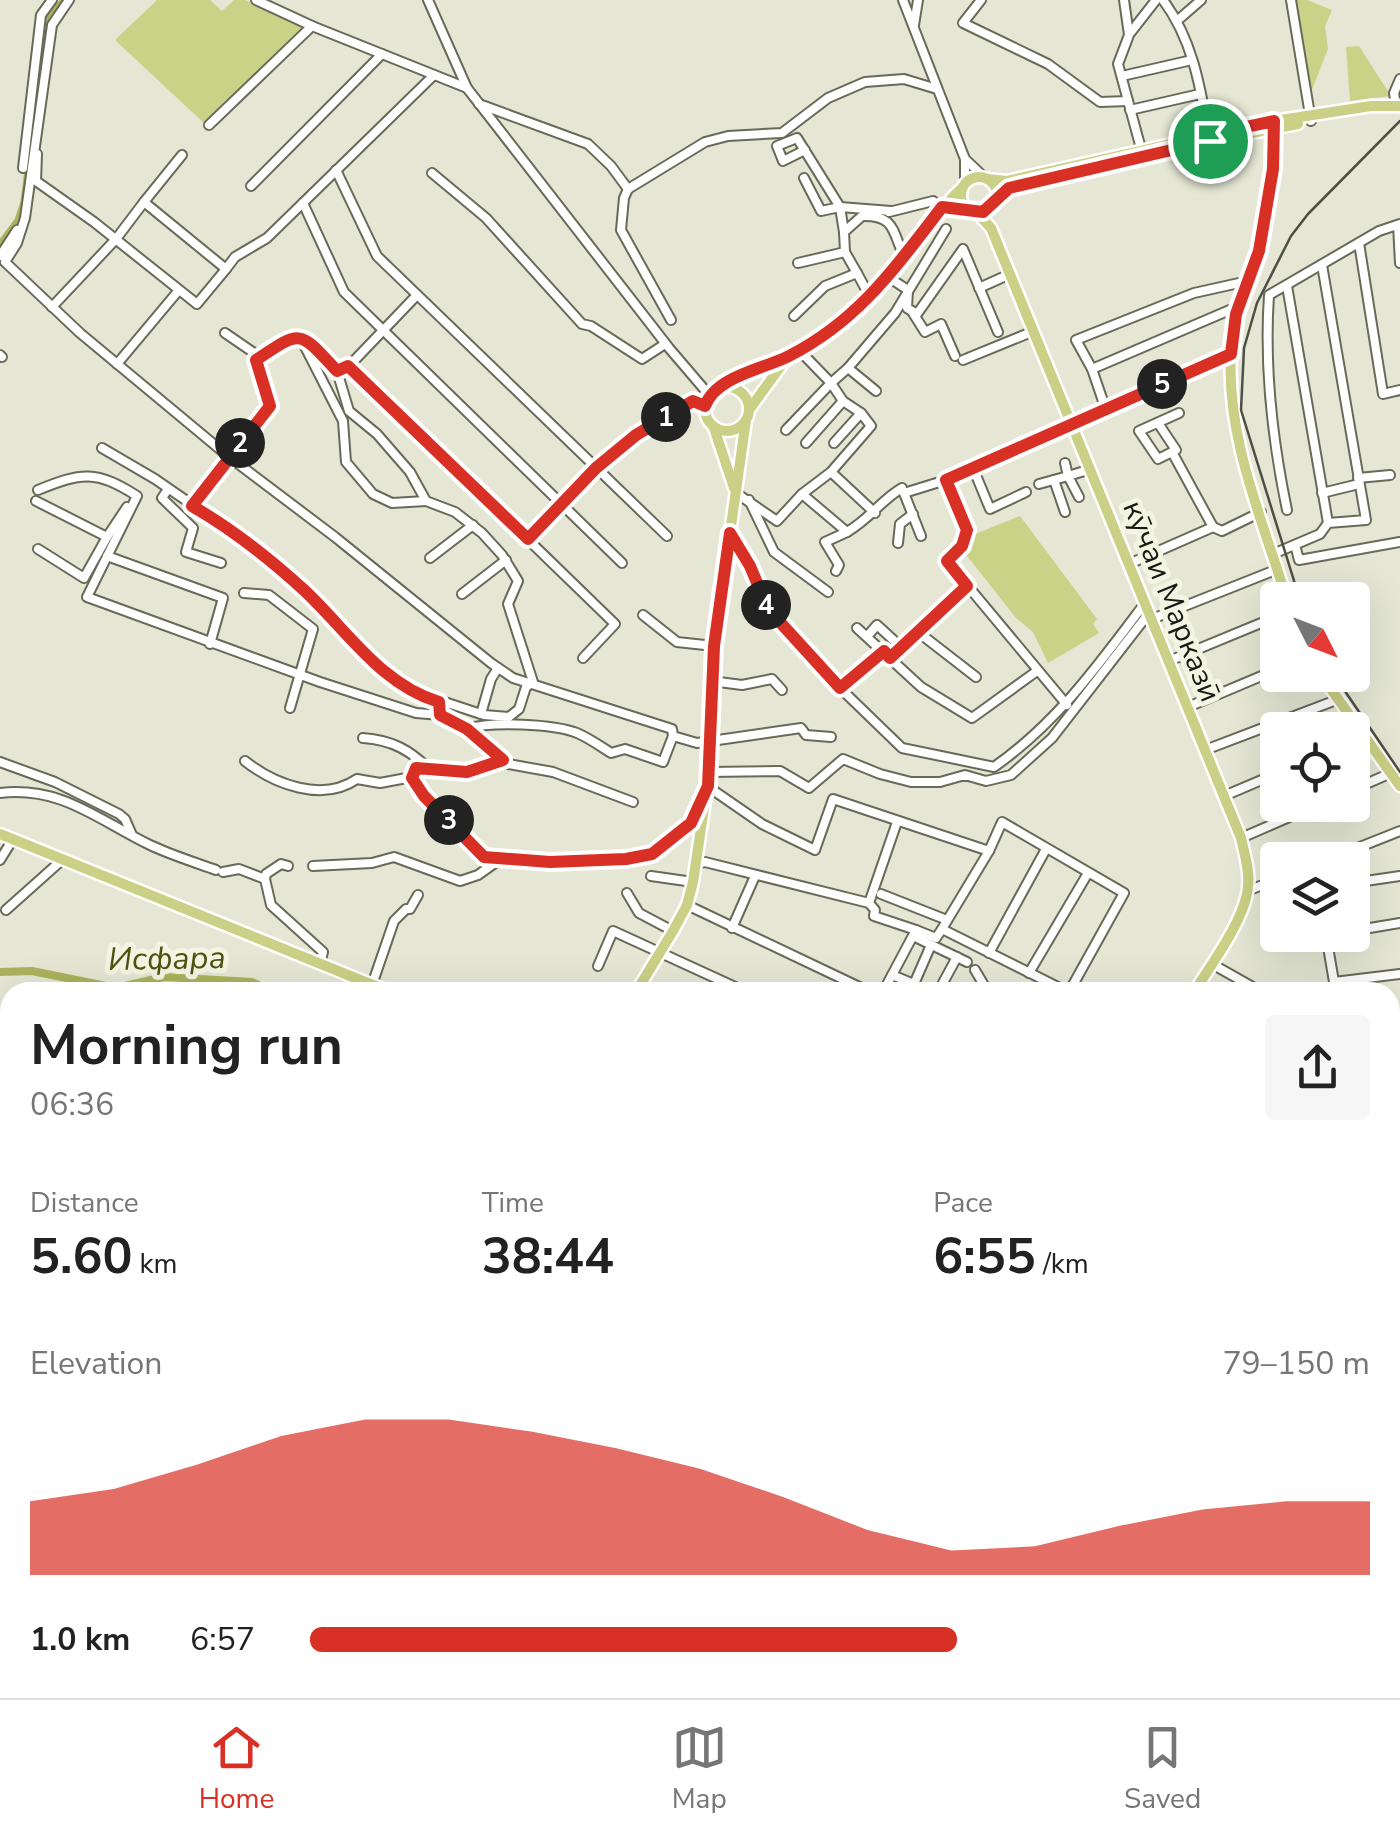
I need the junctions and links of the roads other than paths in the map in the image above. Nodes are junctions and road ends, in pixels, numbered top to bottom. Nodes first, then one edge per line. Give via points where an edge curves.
1 (52, 0) edge
2 (69, 0) edge
3 (256, 0) edge
4 (428, 0) edge
5 (902, 0) edge
6 (918, 0) edge
7 (982, 0) edge
8 (1124, 0) edge
9 (1160, 0) edge
10 (1201, 0) edge
11 (1291, 0) edge
12 (971, 4) edge
13 (1178, 20) junction
14 (312, 26) junction
15 (914, 29) junction
16 (1129, 35) junction
17 (382, 54) junction
18 (1192, 60) junction
19 (434, 75) junction
20 (1122, 76) junction
21 (1400, 79) edge
22 (467, 88) junction
23 (937, 89) junction
24 (1200, 94) junction
25 (479, 104) junction
26 (1129, 106) junction
27 (1399, 108) edge
28 (1310, 118) junction
29 (210, 125) dead end
30 (1274, 125) junction
31 (1209, 138) junction
32 (34, 146) junction
33 (805, 150) dead end
34 (1142, 153) junction
35 (182, 155) dead end
36 (965, 159) junction
37 (23, 168) dead end
38 (336, 170) junction
39 (432, 173) dead end
40 (804, 178) dead end
41 (986, 179) junction
42 (964, 185) junction
43 (252, 186) dead end
44 (628, 190) junction
45 (144, 202) junction
46 (303, 203) junction
47 (994, 203) junction
48 (840, 207) junction
49 (942, 207) junction
50 (891, 211) junction
51 (972, 211) junction
52 (878, 215) junction
53 (25, 218) junction
54 (1399, 224) edge
55 (991, 228) junction
56 (946, 230) dead end
57 (844, 232) junction
58 (116, 239) junction
59 (1359, 243) junction
60 (845, 252) junction
61 (0, 256) edge
62 (904, 256) junction
63 (1400, 263) edge
64 (798, 264) dead end
65 (1322, 265) junction
66 (226, 268) junction
67 (857, 273) junction
68 (1010, 274) junction
69 (888, 277) junction
70 (1246, 286) junction
71 (1287, 286) junction
72 (979, 288) junction
73 (179, 290) junction
74 (908, 290) junction
75 (417, 294) junction
76 (1269, 294) junction
77 (870, 297) junction
78 (1239, 306) junction
79 (52, 307) junction
80 (913, 313) junction
81 (794, 316) dead end
82 (671, 320) dead end
83 (384, 330) junction
84 (1034, 331) junction
85 (225, 332) dead end
86 (998, 332) dead end
87 (300, 337) junction
88 (665, 344) junction
89 (800, 350) junction
90 (1231, 354) junction
91 (260, 357) junction
92 (786, 358) junction
93 (118, 364) junction
94 (348, 366) junction
95 (848, 368) junction
96 (1092, 370) junction
97 (337, 371) junction
98 (831, 383) junction
99 (1400, 390) edge
100 (876, 391) dead end
101 (709, 398) junction
102 (844, 401) junction
103 (1106, 410) junction
104 (860, 413) junction
105 (1179, 413) dead end
106 (747, 415) junction
107 (1158, 423) junction
108 (1072, 424) junction
109 (714, 427) junction
110 (786, 430) dead end
111 (806, 443) dead end
112 (834, 444) dead end
113 (102, 448) dead end
114 (1172, 452) junction
115 (228, 456) junction
116 (1066, 463) dead end
117 (596, 468) junction
118 (973, 468) junction
119 (1090, 469) junction
120 (831, 472) junction
121 (1390, 474) dead end
122 (1068, 476) junction
123 (946, 480) junction
124 (1054, 480) junction
125 (1359, 481) junction
126 (1039, 484) dead end
127 (168, 488) junction
128 (38, 490) dead end
129 (132, 492) junction
130 (1026, 492) dead end
131 (736, 493) junction
132 (904, 493) junction
133 (1322, 493) junction
134 (802, 494) junction
135 (1078, 497) dead end
136 (426, 500) junction
137 (748, 500) junction
138 (36, 501) dead end
139 (562, 504) junction
140 (192, 506) junction
141 (1287, 510) dead end
142 (875, 512) junction
143 (1065, 512) dead end
144 (1261, 512) junction
145 (913, 514) junction
146 (1328, 524) junction
147 (473, 526) junction
148 (1212, 528) junction
149 (847, 532) junction
150 (730, 533) junction
151 (107, 536) junction
152 (667, 536) dead end
153 (921, 536) dead end
154 (528, 539) junction
155 (1400, 542) edge
156 (898, 544) dead end
157 (1295, 544) junction
158 (38, 549) dead end
159 (1273, 554) junction
160 (107, 556) junction
161 (430, 558) dead end
162 (506, 560) junction
163 (622, 562) dead end
164 (221, 563) dead end
165 (1130, 564) junction
166 (1278, 570) junction
167 (836, 571) dead end
168 (1282, 582) edge
169 (967, 586) junction
170 (828, 592) dead end
171 (244, 593) dead end
172 (462, 594) dead end
173 (1149, 612) junction
174 (643, 614) dead end
175 (1260, 623) edge
176 (857, 628) dead end
177 (918, 632) junction
178 (870, 633) dead end
179 (210, 644) junction
180 (714, 646) junction
181 (901, 647) junction
182 (887, 655) junction
183 (583, 658) dead end
184 (1169, 661) junction
185 (498, 668) junction
186 (1037, 671) junction
187 (300, 674) junction
188 (1260, 677) edge
189 (976, 678) dead end
190 (711, 681) junction
191 (532, 682) junction
192 (840, 688) junction
193 (782, 690) dead end
194 (1334, 692) edge
195 (1339, 699) junction
196 (439, 702) junction
197 (1067, 705) junction
198 (1188, 707) junction
199 (290, 708) dead end
200 (1348, 712) edge
201 (480, 714) junction
202 (440, 715) junction
203 (467, 729) junction
204 (673, 736) junction
205 (830, 737) dead end
206 (363, 738) dead end
207 (709, 742) junction
208 (1370, 743) edge
209 (1205, 750) junction
210 (503, 760) junction
211 (244, 761) dead end
212 (0, 762) edge
213 (430, 770) junction
214 (708, 772) junction
215 (1391, 773) junction
216 (412, 778) junction
217 (1260, 781) edge
218 (1370, 782) edge
219 (708, 786) junction
220 (1400, 786) edge
221 (0, 793) edge
222 (1224, 796) junction
223 (634, 802) dead end
224 (897, 822) junction
225 (1278, 822) edge
226 (1400, 831) edge
227 (0, 834) edge
228 (132, 835) junction
229 (1241, 838) junction
230 (13, 839) junction
231 (1370, 843) edge
232 (815, 850) junction
233 (1046, 850) junction
234 (989, 851) junction
235 (0, 860) edge
236 (62, 860) junction
237 (498, 860) junction
238 (810, 863) dead end
239 (696, 864) junction
240 (288, 866) dead end
241 (313, 866) dead end
242 (1088, 873) junction
243 (651, 876) dead end
244 (755, 876) junction
245 (1400, 876) edge
246 (265, 879) junction
247 (1370, 880) edge
248 (693, 882) junction
249 (1260, 887) edge
250 (627, 892) dead end
251 (1247, 892) junction
252 (418, 894) dead end
253 (881, 894) dead end
254 (870, 903) junction
255 (686, 905) junction
256 (6, 910) dead end
257 (948, 920) junction
258 (1400, 923) edge
259 (1370, 927) edge
260 (732, 928) junction
261 (942, 929) junction
262 (673, 932) junction
263 (915, 933) junction
264 (932, 946) junction
265 (1329, 952) edge
266 (989, 953) junction
267 (659, 954) junction
268 (957, 958) junction
269 (967, 962) dead end
270 (320, 964) junction
271 (1212, 964) junction
272 (598, 966) dead end
273 (974, 970) dead end
274 (1029, 973) junction
275 (1400, 974) edge
276 (892, 975) junction
277 (367, 982) edge
278 (373, 982) edge
279 (642, 982) edge
280 (723, 982) edge
281 (848, 982) edge
282 (889, 982) edge
283 (903, 982) edge
284 (915, 982) edge
285 (944, 982) edge
286 (982, 982) edge
287 (1048, 982) edge
288 (1075, 982) edge
289 (1200, 982) edge
290 (1242, 982) edge
291 (1334, 982) joint

1 - 37 street via 41,15
2 - 32 street via 52,25
3 - 14 street
4 - 22 street
5 - 15 street
6 - 15 street
7 - 12 street
8 - 16 street
9 - 13 street
9 - 16 street
10 - 13 street
11 - 28 street
12 - 26 street via 963,23 1048,64 1100,102
13 - 18 street
14 - 17 street
14 - 29 street
15 - 23 street
16 - 20 street via 1118,64
17 - 19 street
17 - 43 street
18 - 20 street
18 - 24 street
19 - 22 street
19 - 38 street
20 - 26 street
21 - 27 street via 1394,93
22 - 25 street
23 - 36 street
23 - 44 street via 904,79 865,82 828,98 782,133 705,142
24 - 26 street
24 - 31 street
25 - 44 street via 588,144
25 - 88 street
26 - 34 street
27 - 28 main road
28 - 30 main road
30 - 31 main road
30 - 70 main road via 1259,251
31 - 34 main road
32 - 53 street
32 - 58 street via 36,181
33 - 48 street
34 - 41 main road via 1007,182
34 - 47 main road via 1009,188
35 - 45 street
36 - 41 street
36 - 42 street
38 - 46 street
38 - 75 street via 378,256
39 - 88 street via 486,218 582,324 642,359
40 - 48 street via 821,211
41 - 42 main road
41 - 47 main road via 996,191
42 - 49 main road
42 - 51 main road via 960,196
44 - 82 street via 621,230
45 - 58 street
45 - 66 street
46 - 66 street
46 - 83 street via 344,292
47 - 51 main road
47 - 55 main road
48 - 50 street
48 - 57 street
49 - 50 street via 933,202
49 - 51 main road
49 - 62 main road
50 - 52 street
51 - 55 main road
52 - 57 street via 862,216
52 - 62 street via 890,222
53 - 61 street
53 - 79 street via 5,262
54 - 59 street
54 - 63 street
55 - 68 main road, кӯчаи Марказӣ
56 - 74 street
57 - 60 street
58 - 73 street
58 - 79 street
59 - 65 street
59 - 99 street via 1383,394
60 - 64 street
60 - 67 street
62 - 69 main road
65 - 71 street
65 - 125 street
66 - 73 street via 196,304
67 - 77 street
67 - 81 street via 826,286
68 - 72 street
68 - 84 main road, кӯчаи Марказӣ
69 - 74 street
69 - 77 main road
70 - 76 street
70 - 78 main road
70 - 96 street via 1194,293 1076,340
71 - 76 street
71 - 133 street
72 - 80 street via 963,249
72 - 86 street
73 - 93 street
74 - 80 street via 905,301
74 - 95 street
75 - 83 street
75 - 117 street
76 - 141 street via 1265,348
77 - 89 main road
78 - 90 main road
78 - 96 street
79 - 93 street
80 - 84 street via 926,332 941,324 959,358
83 - 94 street
83 - 139 street
84 - 108 main road, кӯчаи Марказӣ
85 - 91 street
87 - 91 street
87 - 97 street
87 - 136 street via 343,421 346,462 373,494 392,503
88 - 101 street
89 - 92 main road
89 - 98 street
90 - 103 street
90 - 144 main road via 1231,412
91 - 115 street via 270,406
92 - 101 main road
92 - 106 main road
93 - 115 street
94 - 97 street
94 - 154 street
95 - 98 street
95 - 100 street
96 - 103 street
97 - 136 street via 349,411 410,472
98 - 102 street
98 - 110 street
101 - 106 main road via 727,388 740,392
101 - 109 main road via 707,418
101 - 117 street via 636,435
102 - 104 street
102 - 111 street
103 - 108 street
104 - 112 street
104 - 120 street via 871,426
105 - 107 street
106 - 109 main road via 728,431
106 - 131 main road
107 - 114 street
107 - 114 street via 1140,431 1158,459
108 - 118 street
108 - 119 main road, кӯчаи Марказӣ
109 - 131 main road
113 - 127 street
114 - 148 street
115 - 140 street
115 - 185 street
116 - 122 street
117 - 139 street
117 - 152 street
118 - 123 street
118 - 130 street via 990,510
119 - 122 street
119 - 165 main road, кӯчаи Марказӣ
120 - 134 street
120 - 142 street
121 - 125 street
122 - 124 street
122 - 135 street
123 - 132 street
123 - 169 street via 967,530 947,561
124 - 126 street
124 - 143 street
125 - 133 street
125 - 146 street via 1366,520
127 - 140 street
127 - 164 street via 162,498 193,528 186,552
128 - 129 street via 88,474
129 - 151 street
129 - 160 street via 137,496
131 - 137 street
131 - 150 main road
132 - 142 street via 902,488 888,496
132 - 145 street
133 - 146 street
134 - 137 street via 777,521
134 - 149 street
136 - 147 street
137 - 170 street via 774,552
138 - 151 street
139 - 154 street
139 - 163 street
140 - 196 street via 302,588 408,690
142 - 149 street
144 - 148 street via 1222,530
144 - 159 main road
145 - 153 street
145 - 156 street via 900,524
146 - 157 street
147 - 161 street
147 - 162 street
148 - 165 street
149 - 167 street via 825,542
150 - 180 main road
150 - 192 street via 768,609
151 - 158 street via 84,578
154 - 183 street via 615,624
155 - 157 street via 1299,560
157 - 159 street
159 - 166 main road
160 - 179 street via 223,598
160 - 179 street via 86,597
162 - 172 street
162 - 191 street via 518,581 508,604
165 - 173 main road, кӯчаи Марказӣ
166 - 168 main road
166 - 173 street
169 - 177 street
169 - 186 street
171 - 187 street via 269,595 312,629
173 - 184 main road, кӯчаи Марказӣ
173 - 197 street
173 - 214 street via 1063,725 1010,775 911,782 843,759 810,788 780,771
174 - 180 street via 677,642
175 - 184 street
176 - 182 street
177 - 181 street
177 - 189 street
178 - 181 street via 877,625
179 - 187 street
180 - 190 main road
181 - 182 street
182 - 186 street via 921,687 972,718
182 - 192 street
184 - 198 main road, кӯчаи Марказӣ
185 - 191 street
185 - 201 street
186 - 197 street
187 - 199 street
187 - 202 street
188 - 198 street
190 - 193 street via 742,685 772,679
190 - 207 main road
191 - 201 street via 509,716
191 - 204 street via 672,729
192 - 197 street via 902,748 994,767
194 - 195 main road
195 - 200 main road
195 - 209 street
196 - 201 street
196 - 202 street
198 - 209 main road, кӯчаи Марказӣ
202 - 203 street
203 - 204 street via 562,728 611,753 626,749 663,762
203 - 210 street
204 - 207 street
205 - 207 street via 806,735 802,728
206 - 213 street via 387,740
207 - 214 main road
208 - 215 main road
209 - 222 main road, кӯчаи Марказӣ
210 - 213 street via 467,772
210 - 223 street
211 - 216 street via 308,792 358,780
212 - 228 street via 119,814
213 - 216 street via 416,768
214 - 219 main road
215 - 218 street
215 - 220 main road
216 - 237 street via 484,857
217 - 222 street
219 - 232 street
219 - 237 street via 691,823 652,854
219 - 239 main road
221 - 228 street via 39,792
222 - 229 main road, кӯчаи Марказӣ
224 - 232 street via 833,799
224 - 234 street
224 - 254 street
225 - 229 street
226 - 231 street
227 - 230 main road
228 - 246 street via 220,871 239,869
229 - 251 main road, кӯчаи Марказӣ
230 - 235 street
230 - 236 main road
232 - 238 street
233 - 234 street via 1002,822
233 - 242 street
233 - 266 street
234 - 257 street
236 - 256 street
236 - 270 main road
237 - 241 street via 460,880 394,857
239 - 244 street
239 - 248 main road
240 - 246 street via 280,864
242 - 274 street
242 - 288 street via 1124,893
243 - 248 street
244 - 254 street
244 - 260 street
245 - 247 street
246 - 270 street via 271,906 323,952
248 - 255 main road
249 - 251 street
250 - 262 street via 638,913
251 - 271 main road
252 - 278 street via 394,921
253 - 257 street
254 - 263 street via 874,916
255 - 260 street
255 - 262 main road
257 - 261 street
258 - 259 street
260 - 281 street
261 - 263 street via 936,938
261 - 266 street
262 - 267 main road
263 - 264 street
263 - 276 street
264 - 268 street
264 - 284 street
265 - 291 street
266 - 274 street
267 - 272 street via 613,931
267 - 279 main road
267 - 280 street
268 - 269 street
268 - 285 street
270 - 277 main road
271 - 289 main road
271 - 290 street
273 - 286 street
274 - 287 street
275 - 291 street
276 - 282 street
276 - 283 street

